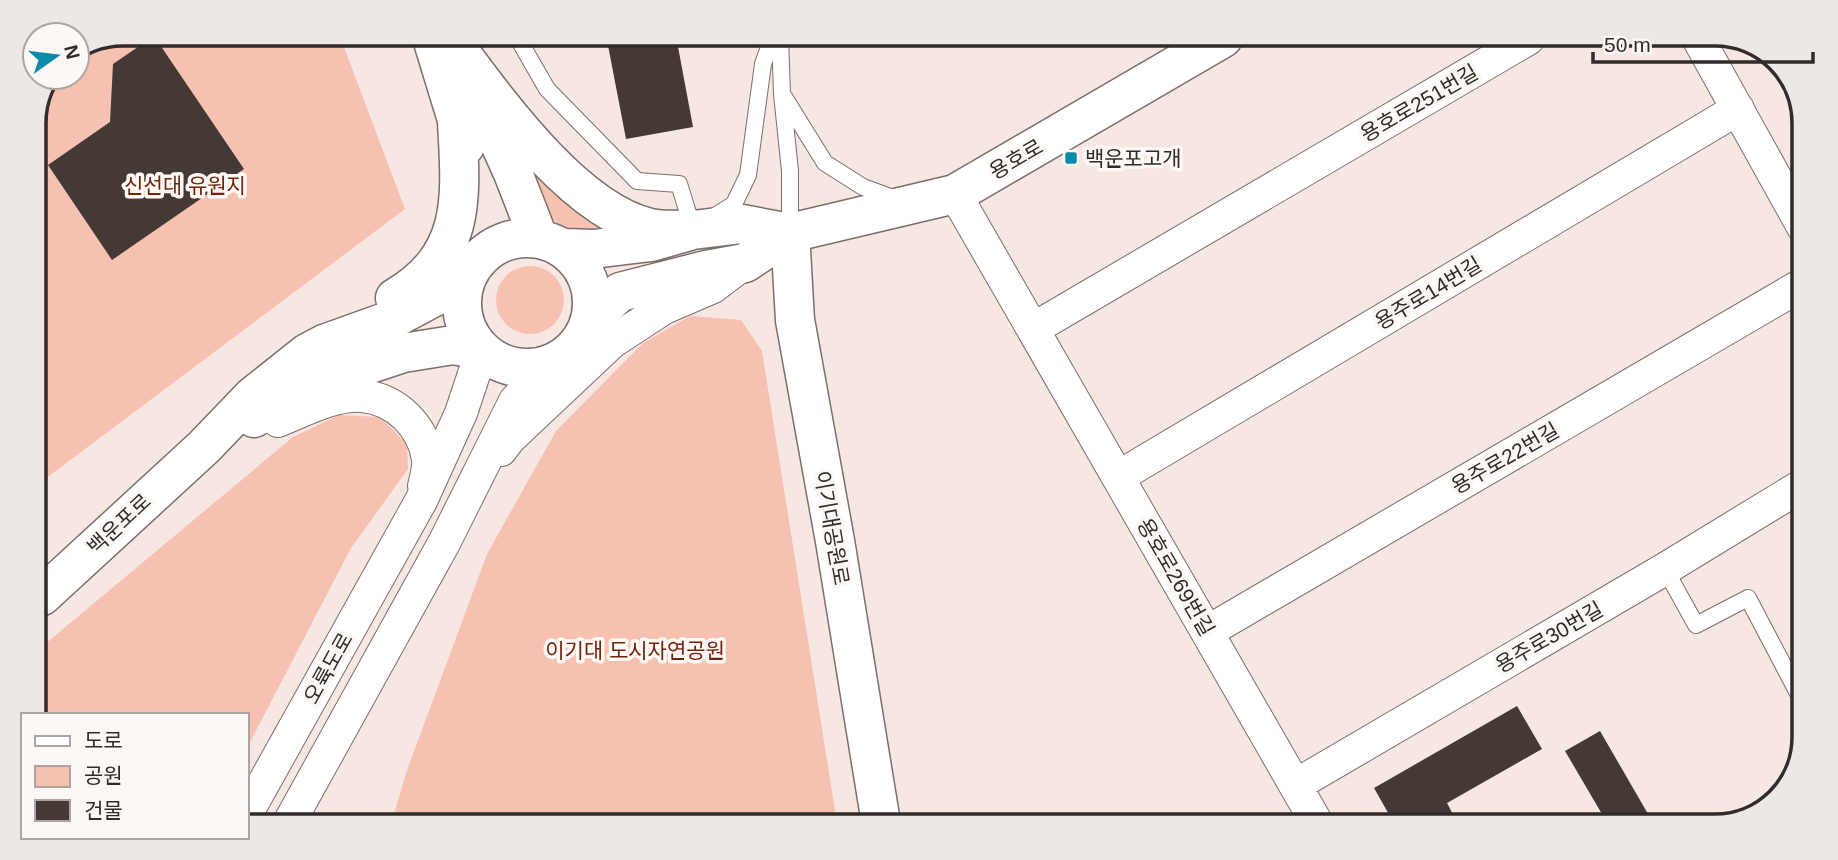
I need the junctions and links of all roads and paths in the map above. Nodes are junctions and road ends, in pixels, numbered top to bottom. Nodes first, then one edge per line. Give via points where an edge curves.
1 (447, 46) edge
2 (450, 46) edge
3 (452, 46) edge
4 (522, 46) edge
5 (769, 46) edge
6 (780, 46) edge
7 (1209, 46) edge
8 (1516, 46) edge
9 (1702, 46) edge
10 (782, 94) junction
11 (1738, 109) junction
12 (457, 122) junction
13 (955, 194) junction
14 (910, 205) junction
15 (1792, 207) edge
16 (693, 230) junction
17 (790, 233) junction
18 (551, 243) junction
19 (745, 263) junction
20 (473, 266) junction
21 (1792, 290) edge
22 (1032, 329) junction
23 (577, 342) junction
24 (324, 344) junction
25 (482, 350) junction
26 (204, 447) junction
27 (1118, 477) junction
28 (1792, 491) edge
29 (461, 509) junction
30 (416, 511) junction
31 (1665, 569) junction
32 (46, 592) edge
33 (1207, 632) junction
34 (1792, 682) edge
35 (1296, 785) junction
36 (248, 811) edge
37 (293, 814) edge
38 (880, 814) edge
39 (1312, 814) edge

1 - 12 main road
2 - 18 main road
3 - 16 main road via 528,139 577,188 620,217 651,228
4 - 16 lane via 547,89 637,181 679,184
5 - 16 lane via 748,175 734,204
6 - 10 lane
7 - 13 main road, 용호로
8 - 22 street, 용호로251번길
9 - 11 street
10 - 14 lane via 825,163 863,187
10 - 17 lane via 790,171
11 - 15 street
11 - 27 street, 용주로14번길
12 - 20 main road via 479,187
12 - 24 main road via 460,192 448,247 432,270 406,291
13 - 14 main road, 용호로
13 - 22 street, 용호로269번길
14 - 17 main road, 용호로
16 - 17 main road via 742,224
16 - 18 main road via 651,242 593,249
17 - 19 main road
17 - 38 main road, 이기대공원로 via 795,320
18 - 20 main road via 516,237 495,245
18 - 23 main road via 581,264 591,284 593,307
19 - 23 main road via 620,292
19 - 29 street via 612,342 510,438
20 - 24 main road via 451,288 391,320
20 - 25 main road via 462,293 463,314
21 - 33 street, 용주로22번길
22 - 27 street, 용호로269번길
23 - 25 main road via 550,364 523,368 497,361
23 - 29 street via 515,401
24 - 26 main road via 253,396
25 - 26 main road via 453,345 427,348 331,377
25 - 30 street, 오륙도로 via 461,413
26 - 30 street via 337,400 361,396 386,402 419,432 428,461
26 - 32 main road, 백운포로
27 - 33 street, 용호로269번길
28 - 31 street, 용주로30번길
29 - 37 street, 오륙도로
30 - 36 street, 오륙도로
31 - 34 lane via 1696,625 1748,598
31 - 35 street, 용주로30번길
33 - 35 street, 용호로269번길
35 - 39 street, 용호로269번길

